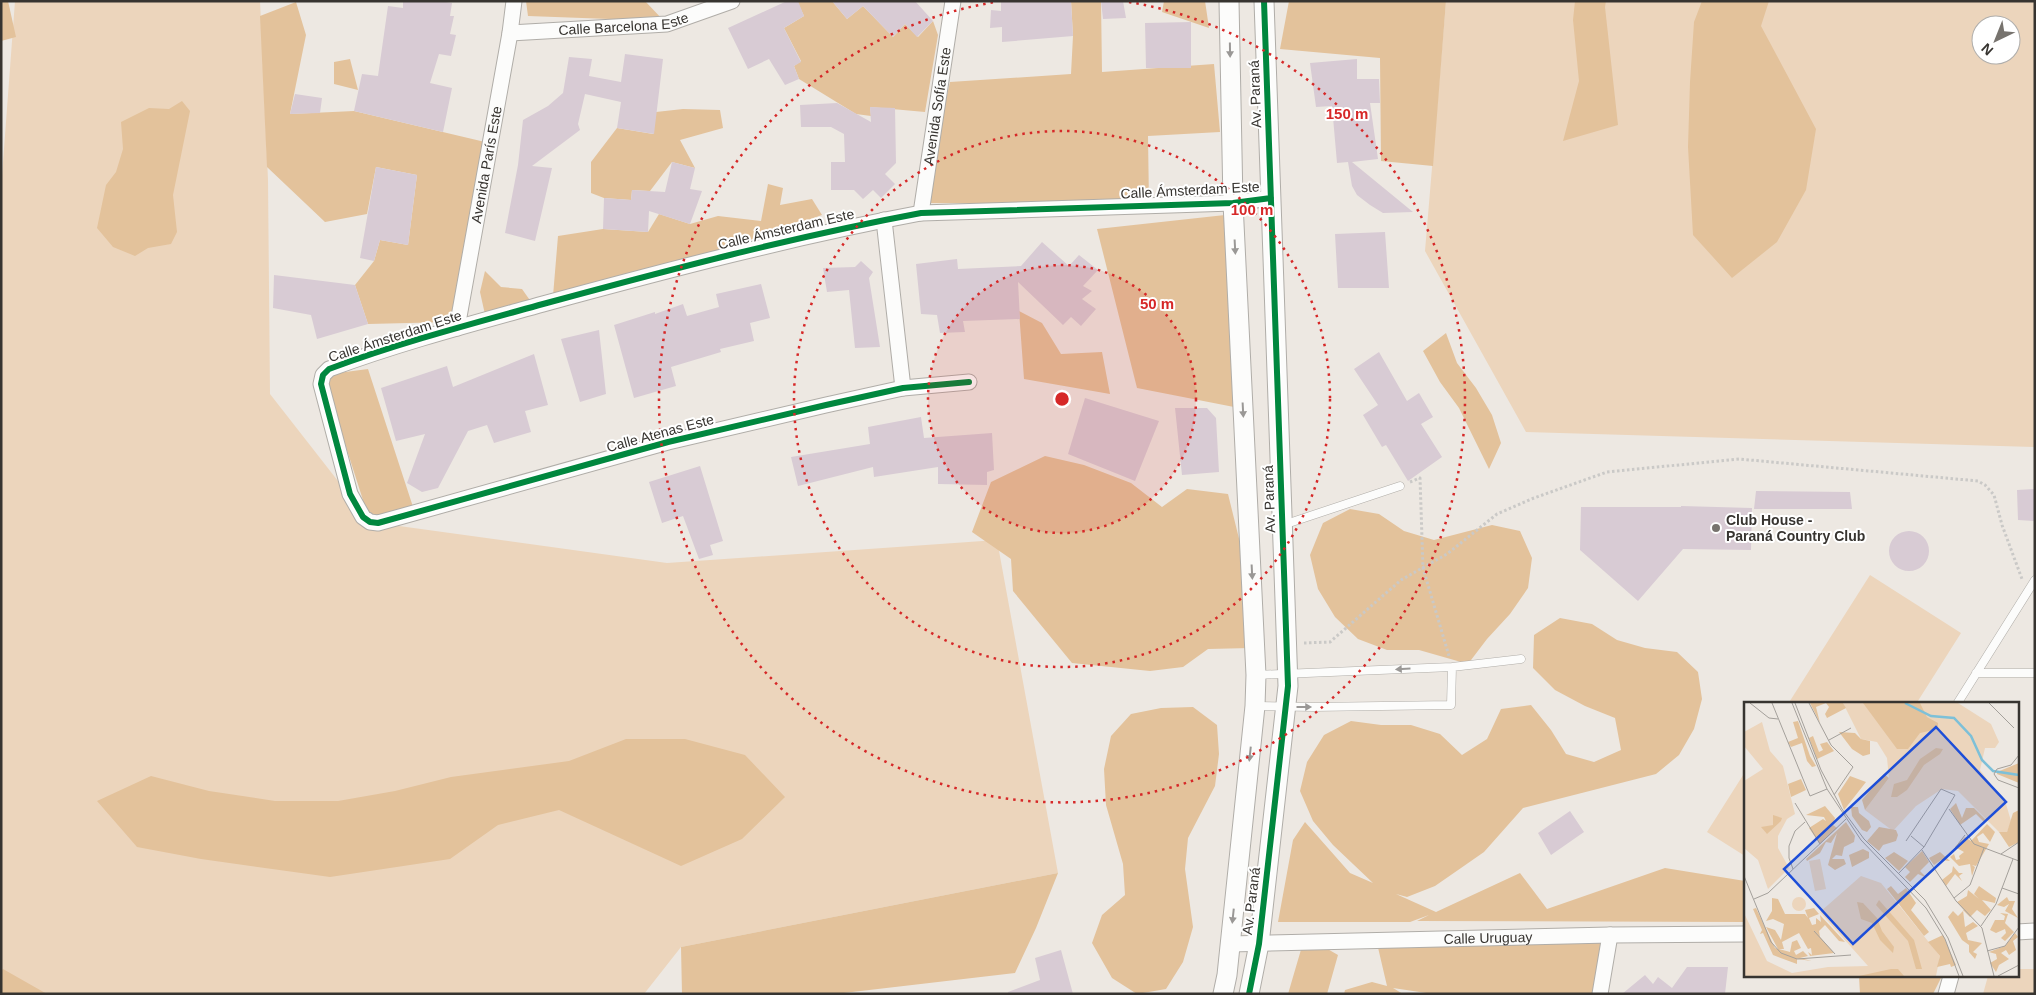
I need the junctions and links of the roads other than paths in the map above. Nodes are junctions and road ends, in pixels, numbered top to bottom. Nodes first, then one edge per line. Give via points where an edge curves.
1 (514, 1) edge
2 (732, 1) edge
3 (953, 1) edge
4 (1229, 1) edge
5 (1264, 1) edge
6 (510, 33) junction
7 (1272, 198) junction
8 (1233, 203) junction
9 (921, 213) junction
10 (884, 220) junction
11 (457, 328) junction
12 (969, 382) dead end
13 (903, 388) junction
14 (1400, 486) dead end
15 (363, 517) joint
16 (1283, 525) junction
17 (2035, 580) edge
18 (2031, 592) edge
19 (1521, 659) dead end
20 (1452, 667) junction
21 (1976, 673) junction
22 (2035, 673) edge
23 (1288, 674) junction
24 (1256, 675) junction
25 (1958, 702) edge
26 (1255, 706) junction
27 (1287, 707) junction
28 (2035, 931) edge
29 (2018, 932) edge
30 (1610, 934) junction
31 (1744, 934) edge
32 (1230, 944) junction
33 (1259, 944) junction
34 (1950, 978) edge
35 (1224, 994) edge
36 (1249, 994) edge
37 (1600, 994) edge
38 (1946, 994) edge

1 - 6 street, Avenida París Este
2 - 6 street, Calle Barcelona Este via 667,24
3 - 9 street, Avenida Sofía Este
4 -> 8 street, Av. Paraná
5 - 7 street, Av. Paraná
6 - 11 street, Avenida París Este
7 - 8 street, Calle Ámsterdam Este
7 - 16 street, Av. Paraná
8 - 9 street, Calle Ámsterdam Este
8 -> 24 street, Av. Paraná
9 - 10 street, Calle Ámsterdam Este
10 - 11 street, Calle Ámsterdam Este via 670,270
10 - 13 street
11 - 15 street, Calle Ámsterdam Este via 344,363 329,369 321,379 350,494
12 - 13 street, Calle Atenas Este
13 - 15 street, Calle Atenas Este via 668,442 378,523
14 - 16 lane
16 - 23 street, Av. Paraná
17 - 18 lane
18 - 21 lane
19 - 20 lane
20 -> 23 lane
27 -> 20 lane via 1451,705
21 - 22 lane
21 - 25 lane
23 - 24 lane
23 - 27 street, Av. Paraná
24 - 26 street, Av. Paraná
26 - 27 lane
26 -> 32 street, Av. Paraná
27 - 33 street, Av. Paraná
28 - 29 street
30 - 31 street, Calle Uruguay
30 - 33 street, Calle Uruguay
30 - 37 street
32 - 33 street, Calle Uruguay
32 - 35 street, Av. Paraná
33 - 36 street, Av. Paraná
34 - 38 street

